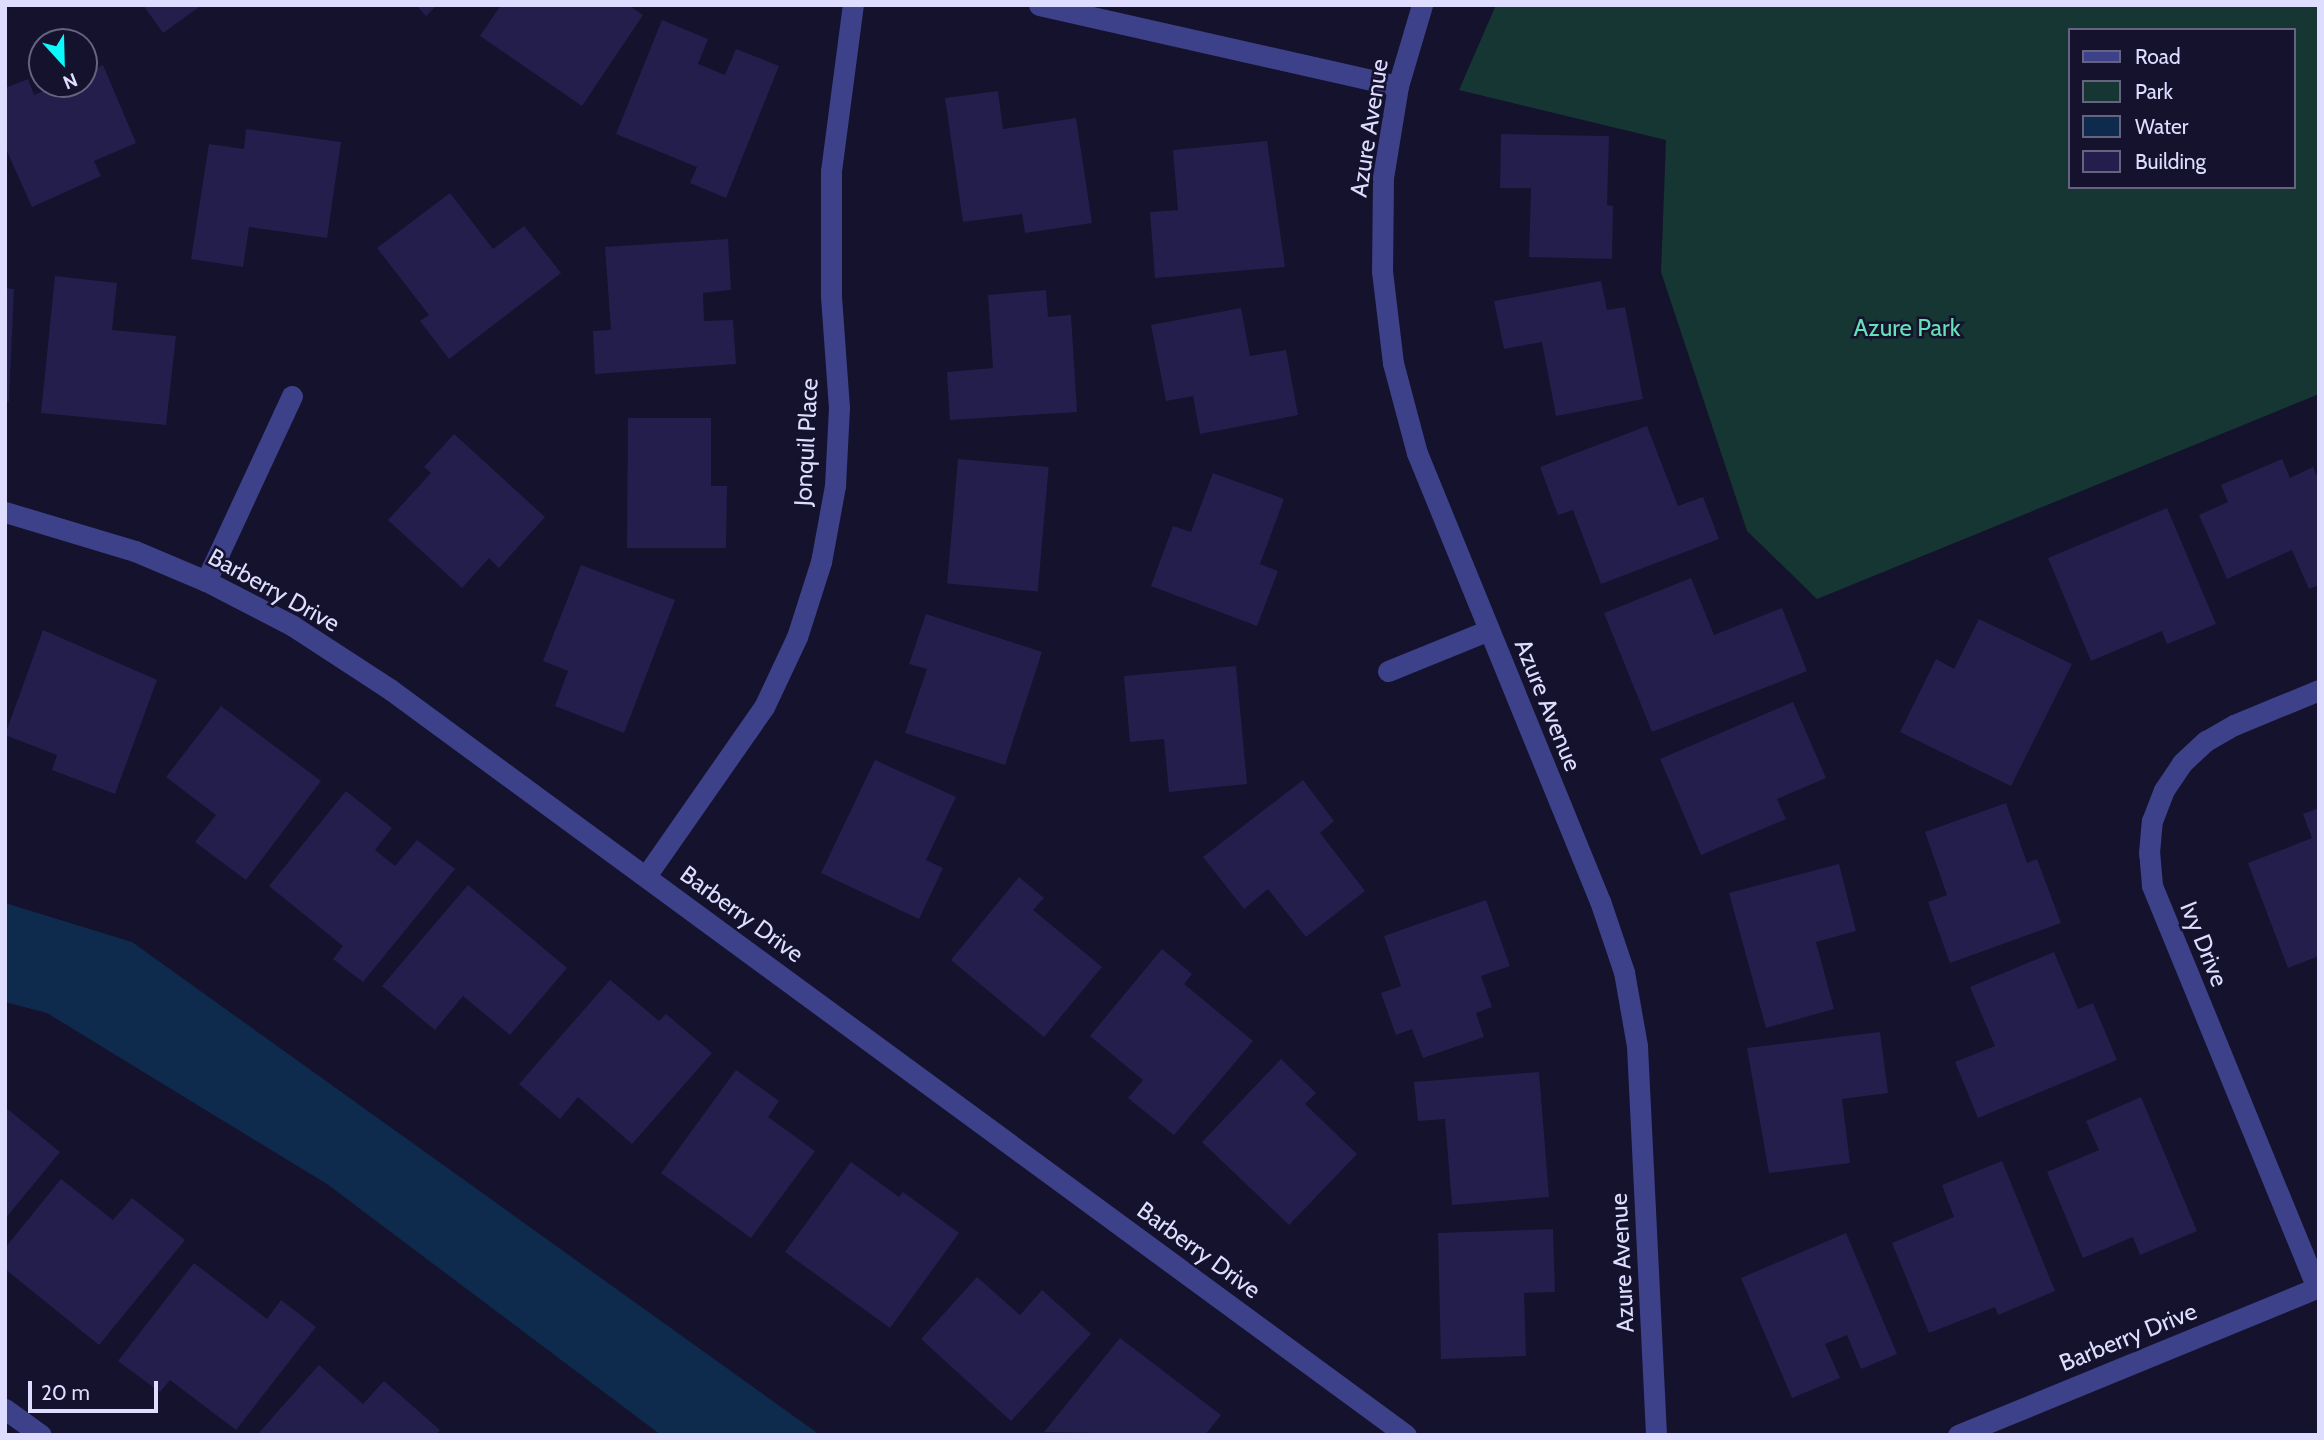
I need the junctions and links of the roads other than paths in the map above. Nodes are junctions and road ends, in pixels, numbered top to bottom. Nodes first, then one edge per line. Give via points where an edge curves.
1 (853, 5) edge
2 (1039, 5) edge
3 (1422, 5) edge
4 (1398, 86) junction
5 (292, 396) dead end
6 (5, 512) edge
7 (206, 581) junction
8 (1489, 630) junction
9 (1388, 671) dead end
10 (2319, 690) edge
11 (646, 876) junction
12 (2318, 1287) edge
13 (5, 1409) edge
14 (41, 1435) edge
15 (1406, 1435) edge
16 (1656, 1435) edge
17 (1958, 1435) edge

1 - 11 street, Jonquil Place via 831,171 831,296 839,408 835,486 821,562 797,637 764,707
2 - 4 street
3 - 4 street, Azure Avenue
4 - 8 street, Azure Avenue via 1384,178 1382,244 1394,363 1417,453
5 - 7 street
6 - 7 street, Barberry Drive via 135,551
7 - 11 street, Barberry Drive via 293,626 391,690
8 - 9 street
8 - 16 street, Azure Avenue via 1600,901 1623,972 1637,1046
10 - 12 street, Ivy Drive via 2234,725 2206,741 2182,763 2164,790 2152,821 2149,853 2152,886
11 - 15 street, Barberry Drive
12 - 17 street, Barberry Drive
13 - 14 street

